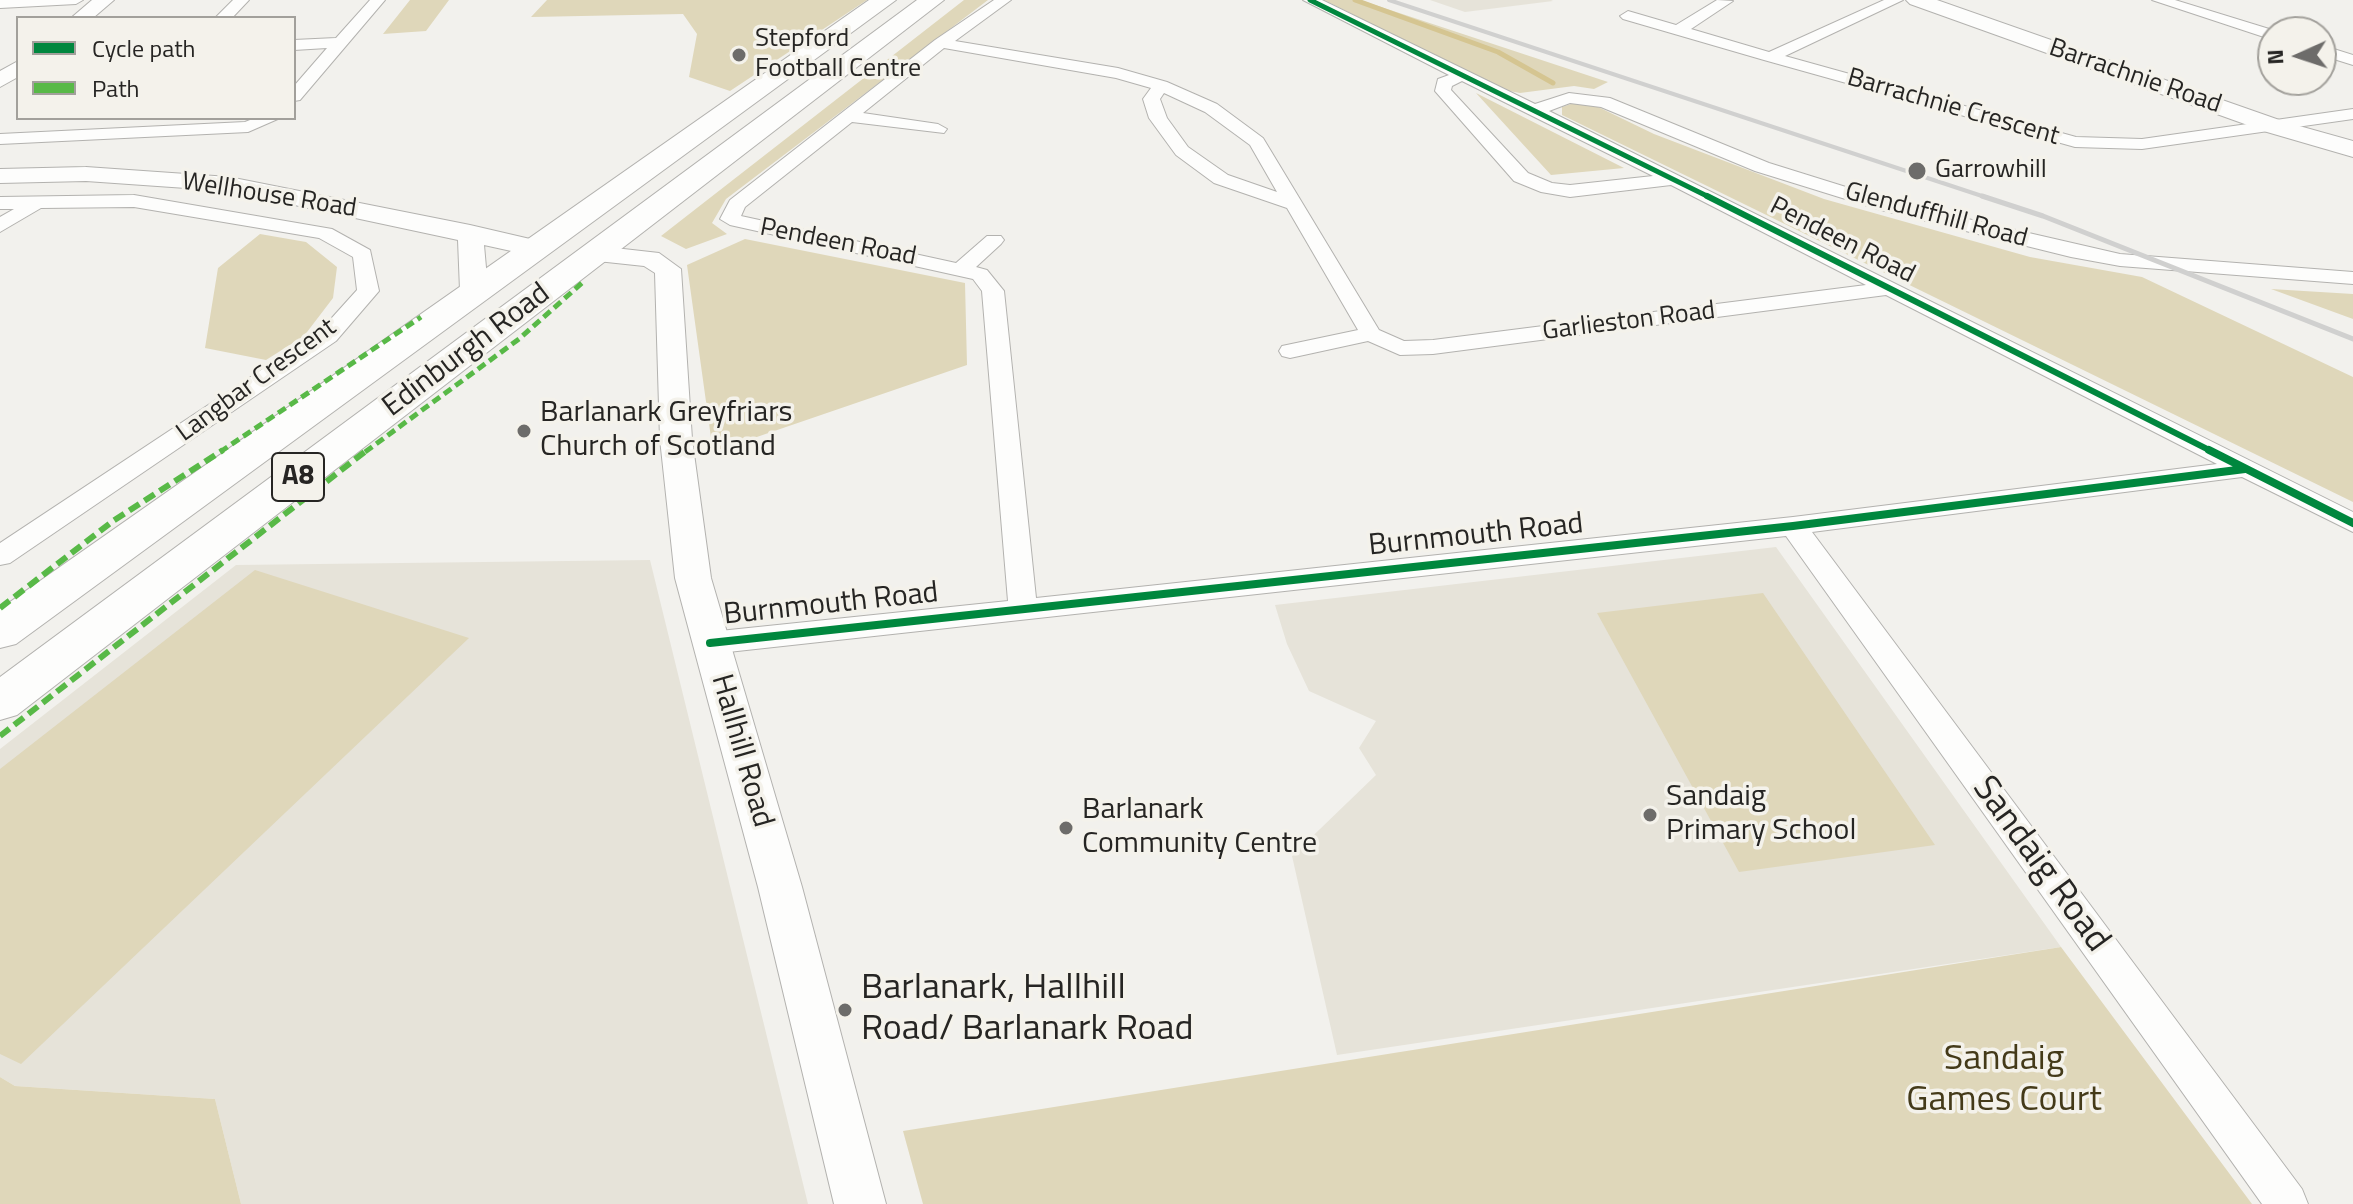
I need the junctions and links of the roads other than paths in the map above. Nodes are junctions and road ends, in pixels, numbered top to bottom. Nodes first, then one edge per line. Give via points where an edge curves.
1 (76, 0) edge
2 (104, 0) edge
3 (242, 0) edge
4 (378, 0) edge
5 (884, 0) edge
6 (932, 0) edge
7 (1004, 0) edge
8 (1310, 0) edge
9 (1896, 0) edge
10 (1917, 0) edge
11 (2159, 0) edge
12 (1726, 1) edge
13 (0, 4) edge
14 (84, 16) edge
15 (225, 16) edge
16 (1628, 16) dead end
17 (1679, 30) junction
18 (2257, 30) edge
19 (340, 43) junction
20 (941, 43) junction
21 (296, 45) edge
22 (1770, 57) junction
23 (16, 69) edge
24 (1461, 76) junction
25 (0, 81) edge
26 (1161, 86) junction
27 (296, 94) edge
28 (737, 104) junction
29 (1535, 110) junction
30 (785, 112) junction
31 (2353, 114) edge
32 (849, 116) junction
33 (266, 120) edge
34 (2276, 127) junction
35 (938, 129) dead end
36 (0, 139) edge
37 (2353, 149) edge
38 (0, 176) edge
39 (1674, 179) junction
40 (0, 203) edge
41 (34, 204) junction
42 (1292, 204) junction
43 (0, 226) edge
44 (470, 233) junction
45 (994, 240) dead end
46 (534, 248) junction
47 (597, 254) junction
48 (962, 268) junction
49 (2353, 278) edge
50 (1890, 288) junction
51 (474, 290) junction
52 (1371, 334) junction
53 (1290, 351) dead end
54 (2245, 469) junction
55 (2353, 523) edge
56 (1793, 526) junction
57 (0, 556) edge
58 (1023, 608) junction
59 (0, 632) edge
60 (710, 643) junction
61 (0, 702) edge
62 (860, 1204) edge
63 (2287, 1204) edge

1 - 13 street
2 - 14 street
3 - 15 street
4 - 19 street
5 - 28 main road, Edinburgh Road / A8
6 - 30 main road, Edinburgh Road / A8
7 - 20 street, Pendeen Road
8 - 24 street, Pendeen Road
9 - 22 street, Barrachnie Crescent
10 - 34 main road, Barrachnie Road
11 - 18 street
12 - 17 street
16 - 17 street
17 - 22 street
19 - 21 street
19 - 27 street
20 - 26 street via 1118,73
20 - 32 street, Pendeen Road
22 - 34 street, Barrachnie Crescent via 2075,142 2142,144
23 - 25 street
24 - 29 street, Pendeen Road
24 - 39 street via 1444,83 1443,91 1521,177 1570,191
26 - 42 street via 1211,108 1257,142
26 - 42 street via 1151,99 1182,151 1221,179
28 - 30 main road
28 - 46 main road, Edinburgh Road / A8
29 - 39 street, Pendeen Road
29 - 49 street, Glenduffhill Road via 1569,98 1604,102 1762,167 1888,206 2071,251 2120,260
30 - 47 main road, Edinburgh Road / A8
31 - 34 street, Barrachnie Crescent
32 - 35 street
32 - 48 street, Pendeen Road via 737,204 730,219
33 - 36 street via 248,127
34 - 37 main road, Barrachnie Road
38 - 44 street, Wellhouse Road via 86,174 229,184
39 - 50 street, Pendeen Road
40 - 41 street, Langbar Crescent
41 - 43 street
41 - 57 street, Langbar Crescent via 134,201 325,233 363,254 368,291 328,336
42 - 52 street
44 - 46 street, Wellhouse Road
44 - 51 street
45 - 48 street
46 - 47 main road
46 - 51 main road, Edinburgh Road / A8
47 - 60 street, Hallhill Road via 650,259 668,269 676,439 693,578
47 - 61 main road, Edinburgh Road / A8
48 - 58 street, Pendeen Road via 980,274 993,291
50 - 52 street, Garlieston Road via 1433,347 1400,348
50 - 54 street, Pendeen Road
51 - 59 main road, Edinburgh Road / A8
52 - 53 street
54 - 55 street, Pendeen Road
54 - 56 street, Burnmouth Road
56 - 58 street, Burnmouth Road
56 - 63 street, Sandaig Road
58 - 60 street, Burnmouth Road
60 - 62 street, Hallhill Road via 777,875

